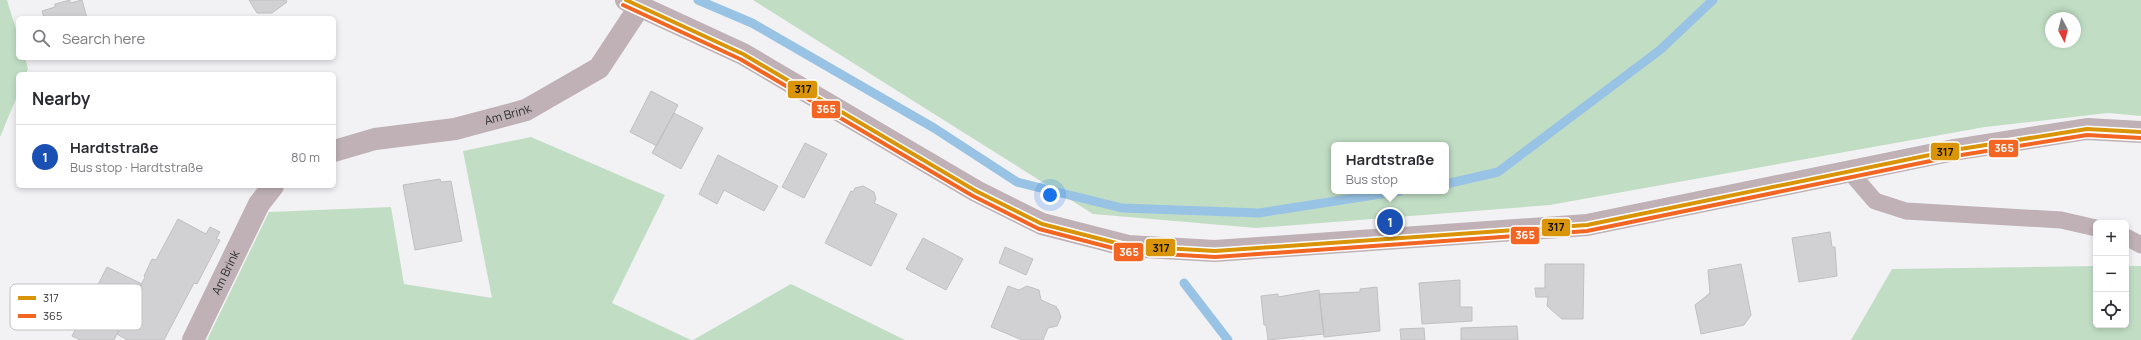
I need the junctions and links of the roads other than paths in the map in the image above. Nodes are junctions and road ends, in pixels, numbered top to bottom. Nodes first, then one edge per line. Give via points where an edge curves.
1 (633, 3) edge
2 (2141, 132) edge
3 (336, 150) edge
4 (1850, 172) junction
5 (271, 188) edge
6 (2093, 227) edge
7 (2129, 239) edge
8 (2141, 245) edge
9 (193, 340) edge

1 - 3 street, Am Brink via 599,68 526,110 455,129 376,139
1 - 4 street via 743,54 976,191 1035,220 1128,246 1215,252 1587,225
2 - 4 street via 2087,129 1954,150
4 - 6 lane via 1875,201 1906,211 2061,220
5 - 9 street, Am Brink via 259,204
7 - 8 lane

